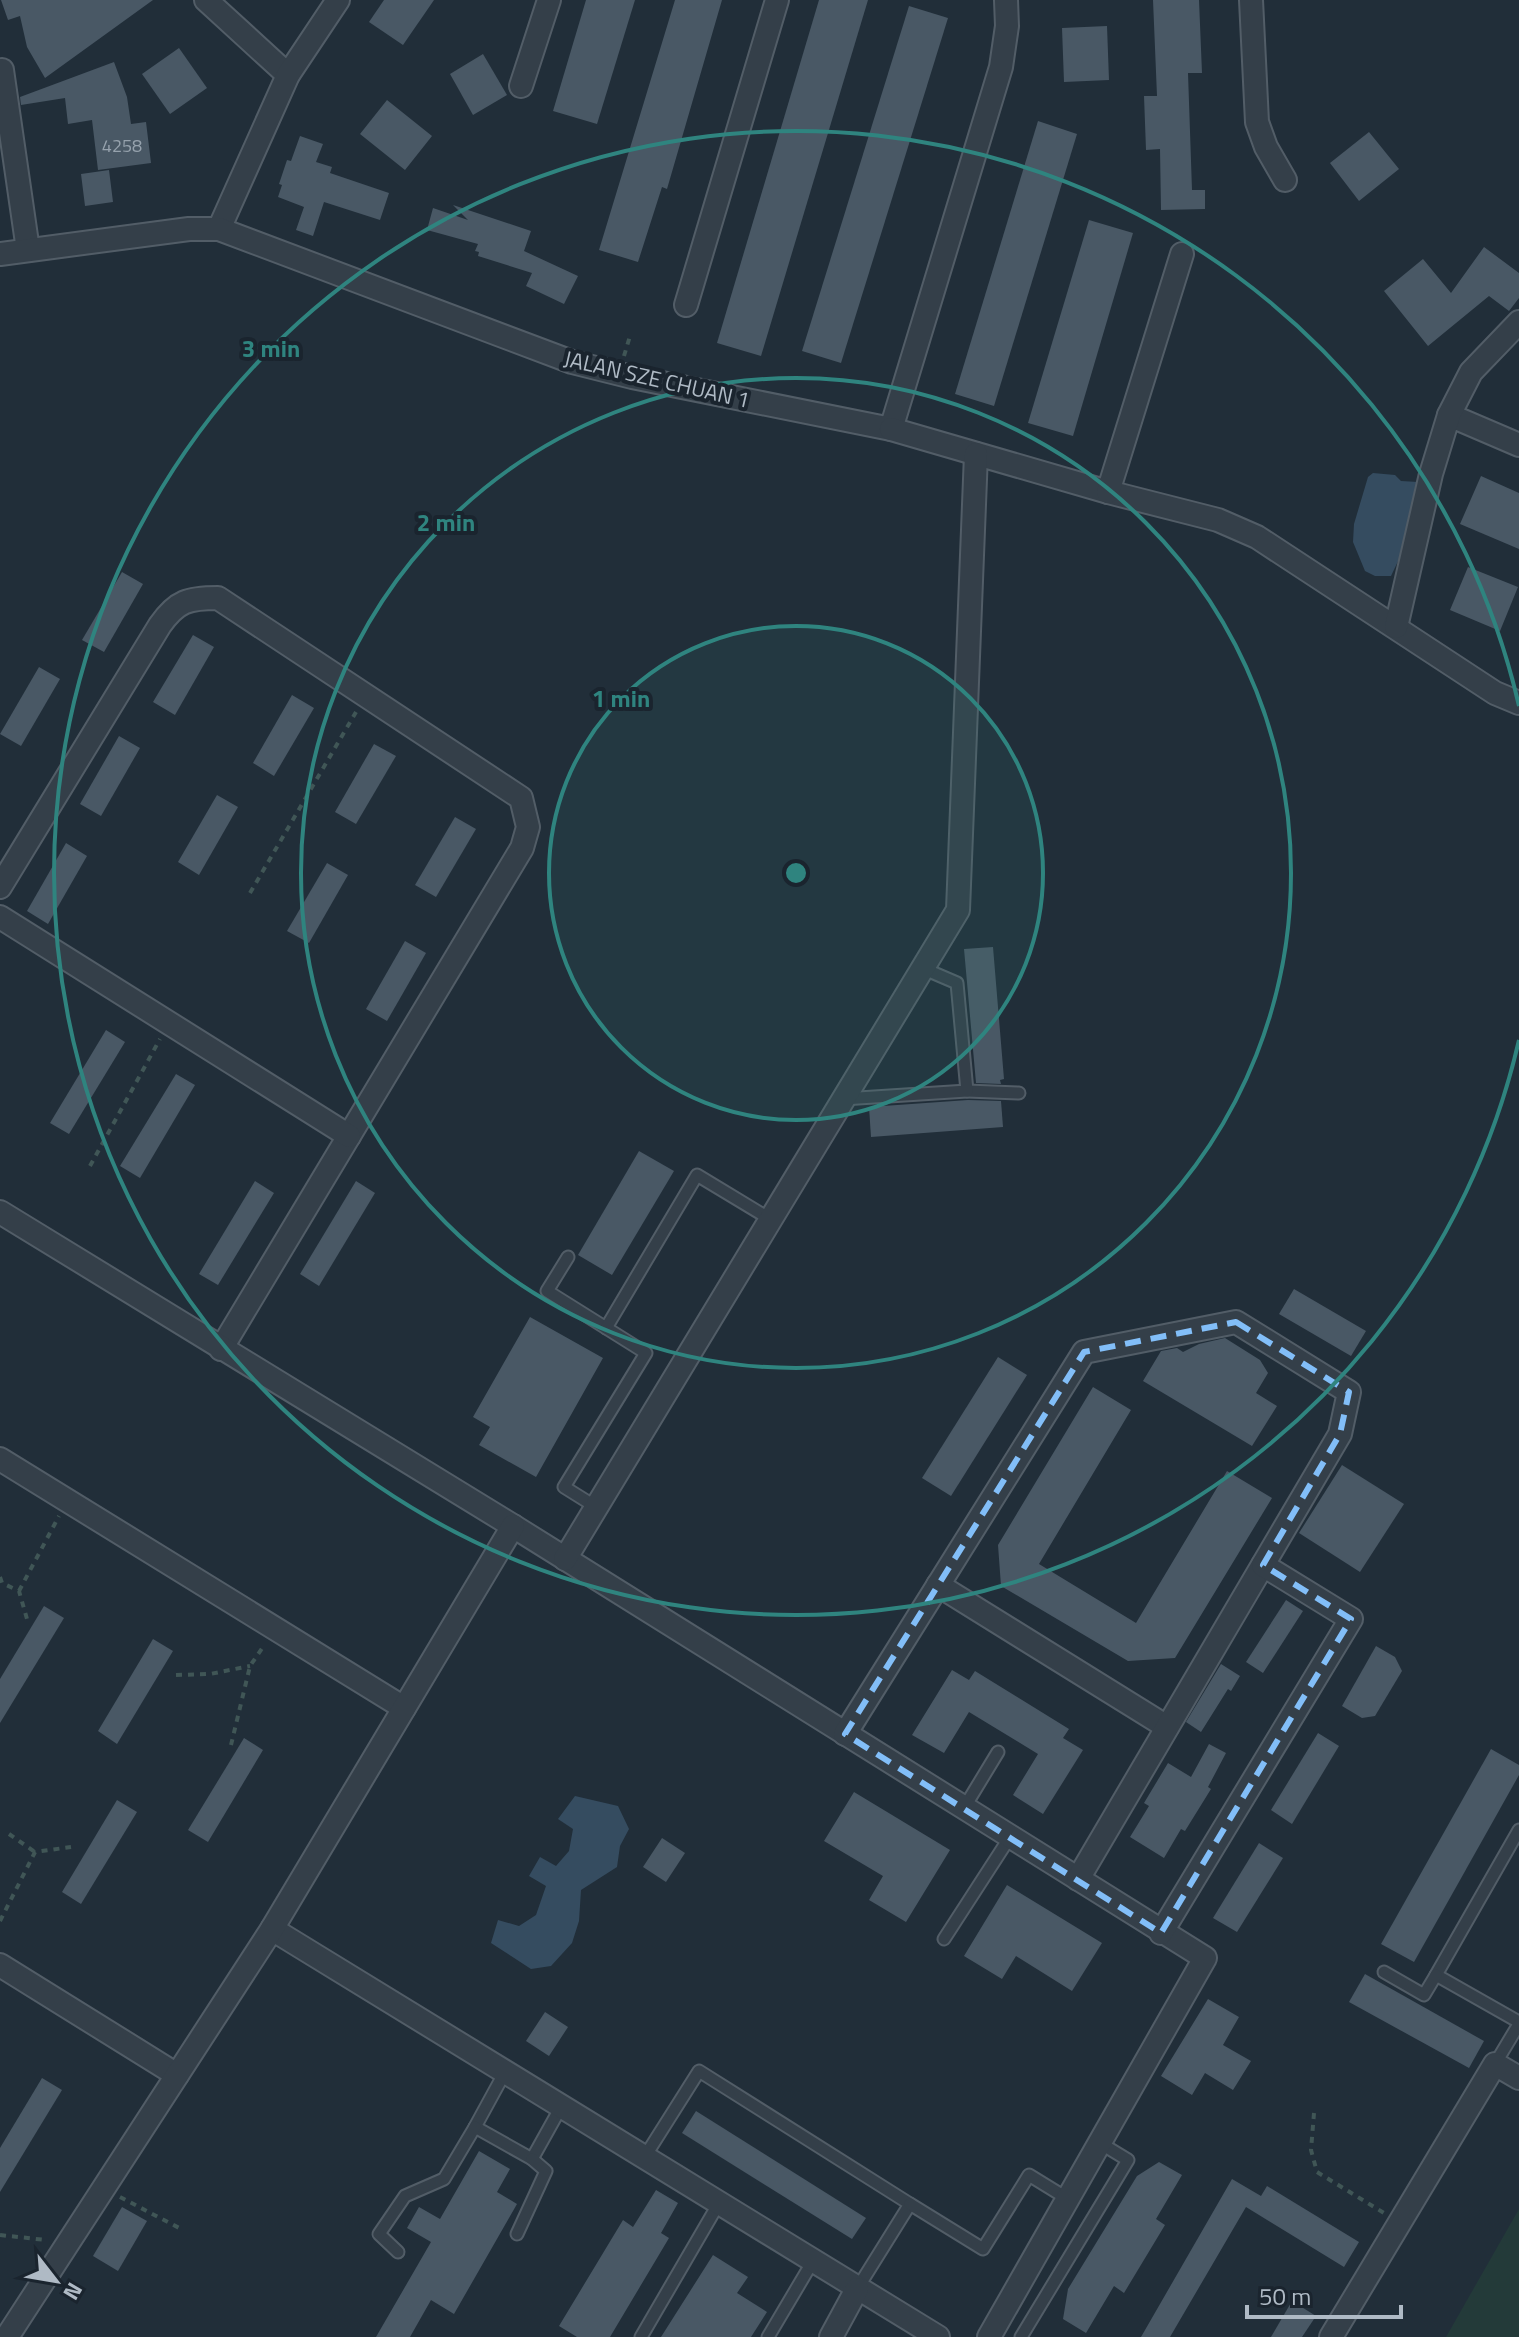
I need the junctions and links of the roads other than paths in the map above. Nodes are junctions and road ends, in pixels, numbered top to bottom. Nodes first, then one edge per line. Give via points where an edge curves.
1 (206, 0) edge
2 (338, 0) edge
3 (549, 0) edge
4 (777, 0) edge
5 (1006, 0) edge
6 (1251, 0) edge
7 (2, 70) dead end
8 (288, 75) junction
9 (521, 86) dead end
10 (1285, 180) dead end
11 (219, 229) junction
12 (28, 250) junction
13 (0, 254) edge
14 (1182, 254) dead end
15 (686, 305) dead end
16 (1519, 322) edge
17 (1449, 415) junction
18 (891, 429) junction
19 (1519, 445) edge
20 (976, 454) junction
21 (1108, 492) junction
22 (1396, 627) junction
23 (1519, 703) edge
24 (0, 887) edge
25 (0, 917) edge
26 (922, 968) junction
27 (967, 1091) junction
28 (1019, 1093) dead end
29 (843, 1098) junction
30 (349, 1136) junction
31 (0, 1212) edge
32 (770, 1219) junction
33 (568, 1257) dead end
34 (606, 1328) junction
35 (221, 1349) junction
36 (0, 1459) edge
37 (596, 1507) junction
38 (513, 1526) junction
39 (565, 1559) junction
40 (1263, 1565) junction
41 (938, 1585) junction
42 (404, 1708) junction
43 (1167, 1727) junction
44 (845, 1734) junction
45 (998, 1752) dead end
46 (964, 1808) junction
47 (1519, 1830) edge
48 (1010, 1837) junction
49 (1078, 1879) junction
50 (272, 1929) junction
51 (1161, 1933) junction
52 (944, 1939) dead end
53 (0, 1965) edge
54 (1384, 1972) dead end
55 (1436, 1975) junction
56 (1519, 2023) edge
57 (1495, 2064) junction
58 (505, 2072) junction
59 (177, 2075) junction
60 (1519, 2078) edge
61 (561, 2107) junction
62 (475, 2127) junction
63 (1100, 2143) junction
64 (644, 2158) junction
65 (532, 2159) junction
66 (1068, 2199) junction
67 (719, 2203) junction
68 (910, 2204) junction
69 (517, 2234) dead end
70 (398, 2252) dead end
71 (813, 2261) junction
72 (857, 2289) junction
73 (7, 2337) edge
74 (641, 2337) edge
75 (768, 2337) edge
76 (831, 2337) edge
77 (938, 2337) edge
78 (989, 2337) edge
79 (1021, 2337) edge
80 (1331, 2337) edge

1 - 8 street
2 - 8 street
3 - 9 street
4 - 15 street
5 - 18 street via 1001,67
6 - 10 street via 1257,122
7 - 12 street
8 - 11 street
11 - 12 street, JALAN SZE CHUAN 1
11 - 18 street, JALAN SZE CHUAN 1 via 572,362
12 - 13 street, JALAN SZE CHUAN 1
14 - 21 street
16 - 17 street via 1471,372
17 - 19 street
17 - 22 street
18 - 20 street, JALAN SZE CHUAN 1
20 - 21 street, JALAN SZE CHUAN 1
20 - 26 street via 958,910
21 - 22 street, JALAN SZE CHUAN 1 via 1218,520 1257,537
22 - 23 street, JALAN SZE CHUAN 1 via 1495,693
24 - 30 street via 173,607 195,598 218,598 521,798 528,827 522,848
25 - 30 street
26 - 27 lane via 957,983
26 - 29 street
27 - 28 lane
27 - 29 lane
29 - 32 street
30 - 35 street
31 - 35 street
32 - 34 lane via 697,1175
32 - 37 street
33 - 34 lane via 547,1291
34 - 37 lane via 646,1353 564,1487
35 - 38 street
36 - 42 street
37 - 39 street
38 - 39 street
38 - 42 street
39 - 44 street
40 - 41 street via 1340,1434 1349,1392 1236,1322 1084,1352
40 - 43 street
40 - 51 street via 1351,1619
41 - 43 street
41 - 44 street
42 - 50 street
43 - 49 street
44 - 46 street
45 - 46 lane
46 - 48 street
47 - 55 lane
48 - 49 street
48 - 52 lane
49 - 51 street
50 - 58 street
50 - 59 street
51 - 63 street via 1205,1958
53 - 59 street
54 - 55 lane via 1424,1995
55 - 56 lane
56 - 57 lane
57 - 60 street
57 - 80 street
58 - 61 street
58 - 62 lane
59 - 73 street
61 - 64 street
61 - 65 lane
62 - 65 lane
62 - 70 lane via 444,2179 405,2196 379,2234
63 - 66 street
63 - 79 lane via 1128,2160
64 - 67 street
64 - 68 lane via 699,2071
65 - 69 lane via 546,2171
66 - 68 lane via 1029,2175 983,2249
66 - 78 street
67 - 71 street
67 - 74 lane
68 - 72 lane
71 - 72 street
71 - 75 lane
72 - 76 street
72 - 77 street

